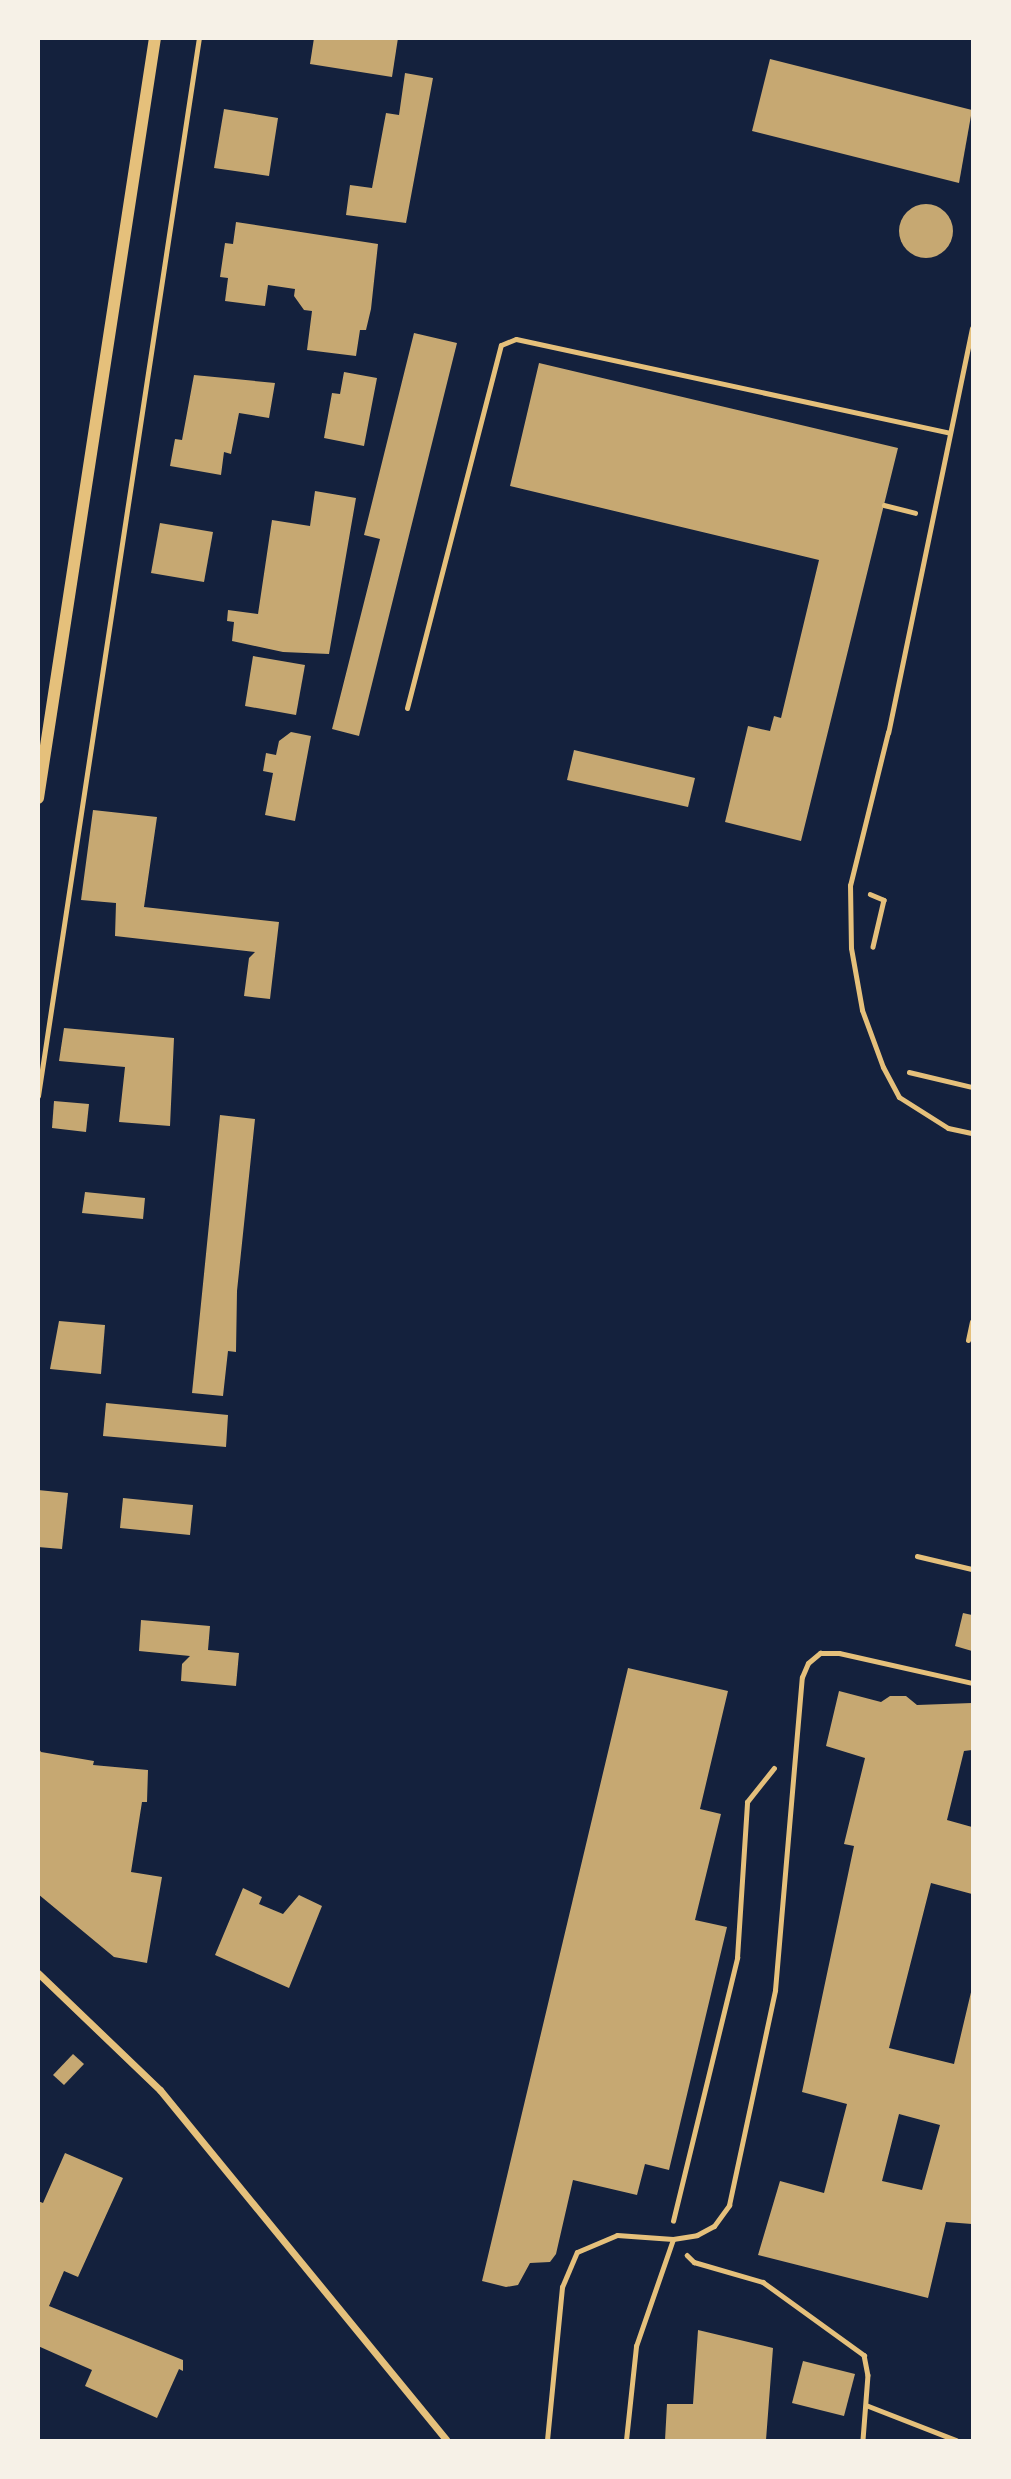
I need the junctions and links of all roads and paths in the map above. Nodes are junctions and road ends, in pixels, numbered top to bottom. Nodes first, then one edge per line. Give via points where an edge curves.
1 (155, 38) edge
2 (198, 38) edge
3 (972, 328) edge
4 (949, 433) junction
5 (884, 505) dead end
6 (933, 517) junction
7 (407, 708) dead end
8 (38, 798) edge
9 (884, 900) dead end
10 (871, 955) dead end
11 (903, 1059) dead end
12 (972, 1087) edge
13 (38, 1096) edge
14 (972, 1133) edge
15 (972, 1321) edge
16 (968, 1340) dead end
17 (917, 1556) dead end
18 (972, 1569) edge
19 (972, 1683) edge
20 (797, 1739) junction
21 (38, 1973) edge
22 (671, 2239) junction
23 (866, 2405) junction
24 (446, 2441) edge
25 (547, 2441) edge
26 (626, 2441) edge
27 (863, 2441) edge
28 (956, 2441) edge

1 - 8 street
2 - 13 path
3 - 4 lane
4 - 6 lane
4 - 7 lane via 516,339 501,345
5 - 6 path
6 - 14 lane via 850,885 850,948 862,1010 900,1097 948,1128
9 - 10 path
11 - 12 path via 908,1072
15 - 16 lane
17 - 18 path
19 - 20 lane via 890,1663 820,1653 803,1673
20 - 22 path via 747,1802 737,1958
20 - 22 lane via 775,1990 732,2197 714,2226
21 - 24 street via 160,2090
22 - 23 path via 694,2262 763,2282 864,2355
22 - 25 lane via 610,2236 583,2247 570,2261 562,2287
22 - 26 lane via 636,2346
23 - 27 path
23 - 28 path

